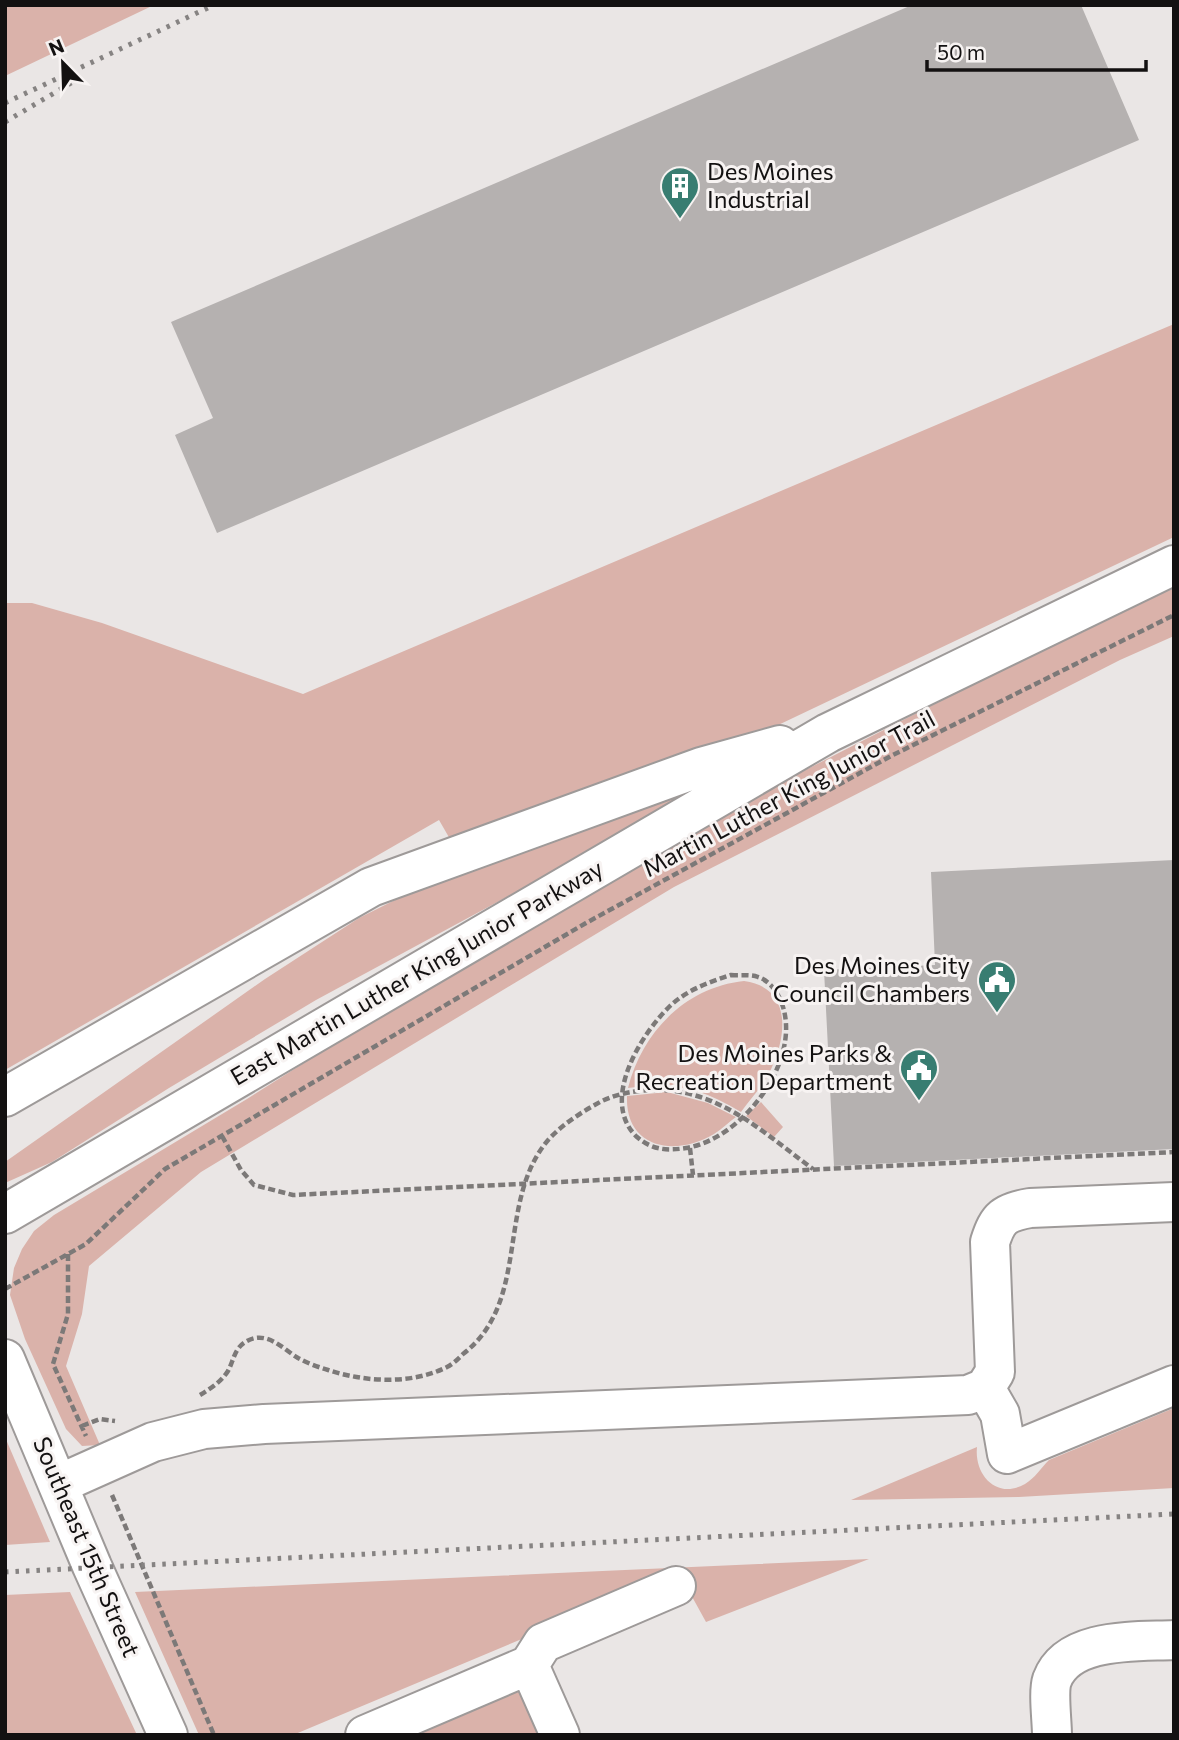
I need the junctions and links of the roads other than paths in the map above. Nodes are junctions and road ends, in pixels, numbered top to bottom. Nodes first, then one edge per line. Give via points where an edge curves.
1 (1174, 565) edge
2 (828, 733) junction
3 (5, 1097) edge
4 (1174, 1202) edge
5 (5, 1214) edge
6 (5, 1359) edge
7 (1174, 1385) edge
8 (985, 1388) junction
9 (59, 1484) junction
10 (676, 1586) dead end
11 (1174, 1640) edge
12 (529, 1665) junction
13 (168, 1735) edge
14 (365, 1735) edge
15 (560, 1735) edge
16 (1052, 1735) edge

1 - 2 main road, East Martin Luther King Junior Parkway
2 - 3 main road, East Martin Luther King Junior Parkway via 701,767 371,887
2 - 5 main road, East Martin Luther King Junior Parkway
4 - 8 main road via 1030,1208 1011,1211 996,1223 990,1242 995,1372
6 - 9 main road, Southeast 15th Street
7 - 8 main road via 1007,1454 1000,1414
8 - 9 main road via 968,1395 204,1429 153,1442
9 - 13 main road, Southeast 15th Street
10 - 12 main road via 543,1643
11 - 16 main road via 1103,1644 1067,1658 1052,1681
12 - 14 main road
12 - 15 main road

